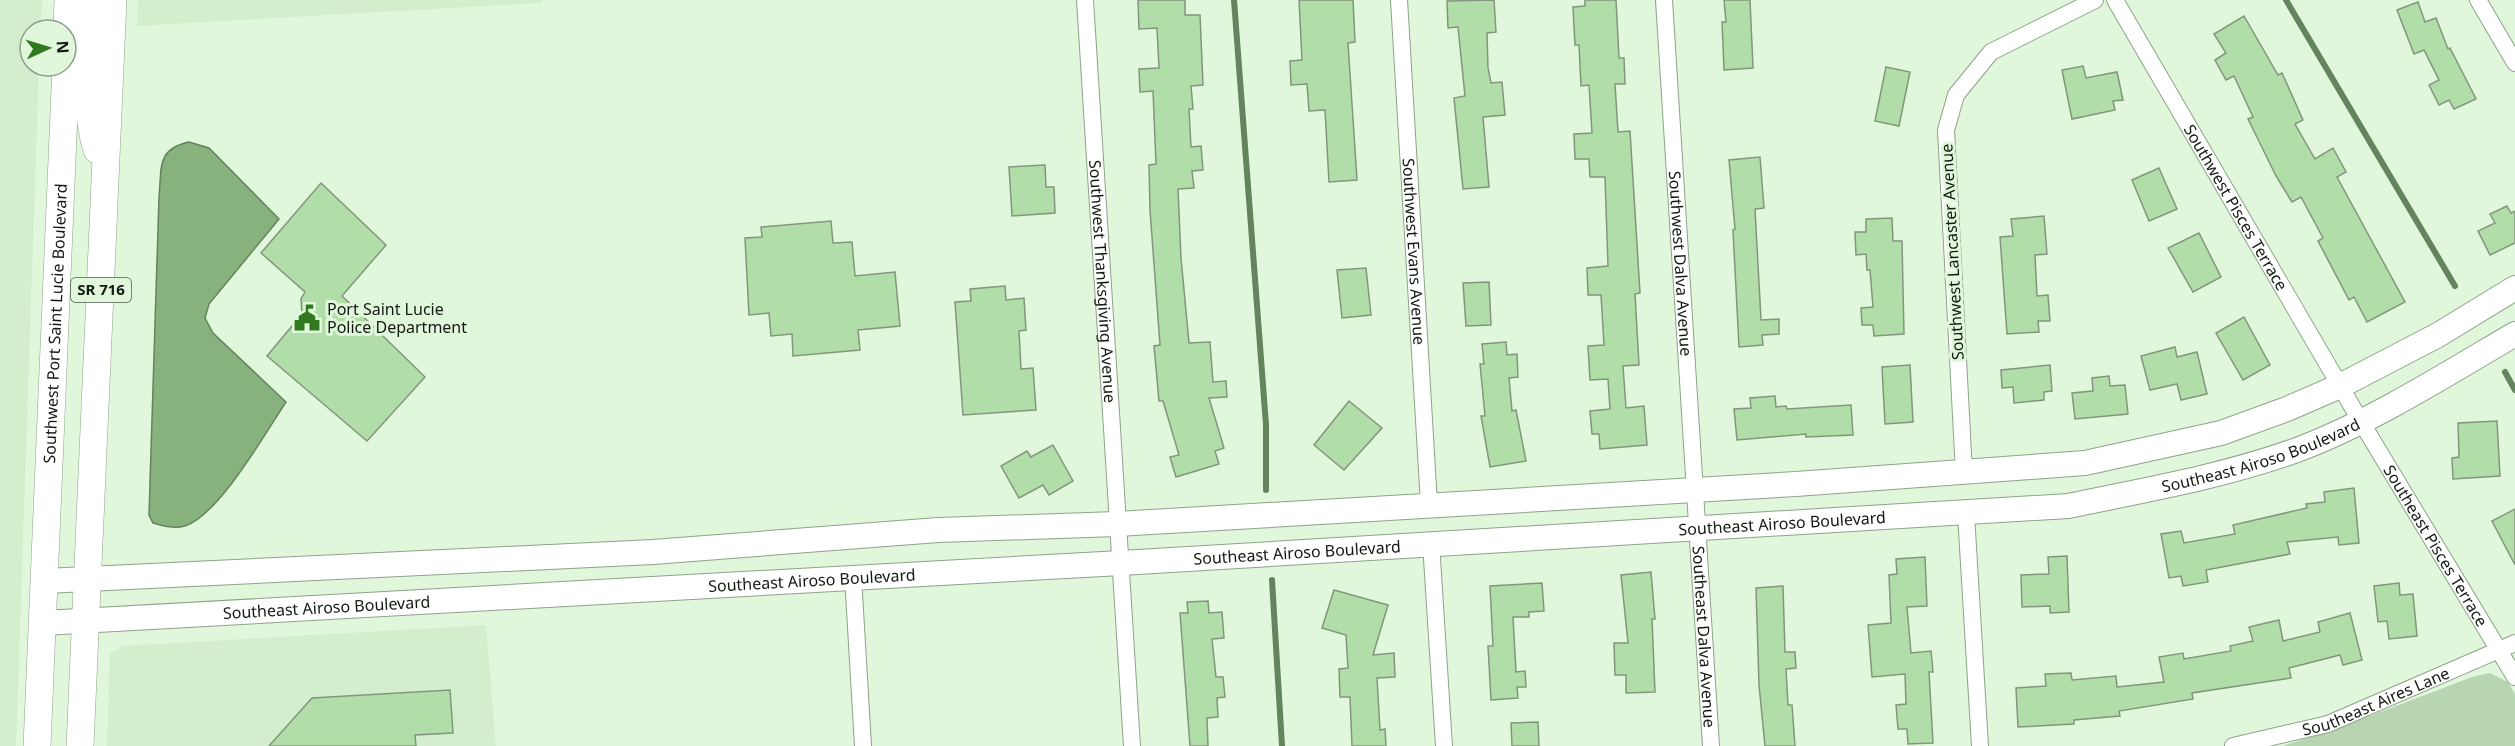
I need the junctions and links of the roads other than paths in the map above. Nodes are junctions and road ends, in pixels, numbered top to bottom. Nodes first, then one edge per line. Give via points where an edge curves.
1 (68, 0) edge
2 (94, 0) edge
3 (113, 0) edge
4 (1085, 0) edge
5 (1399, 0) edge
6 (1664, 0) edge
7 (2095, 0) edge
8 (2115, 0) edge
9 (2478, 0) edge
10 (67, 18) edge
11 (2515, 63) edge
12 (66, 78) edge
13 (107, 159) junction
14 (2515, 288) edge
15 (2515, 334) edge
16 (2340, 386) junction
17 (2359, 418) junction
18 (1964, 473) junction
19 (1695, 489) junction
20 (1429, 504) junction
21 (1966, 514) junction
22 (1117, 524) junction
23 (1697, 528) junction
24 (1431, 543) junction
25 (1121, 563) junction
26 (853, 576) junction
27 (88, 579) junction
28 (45, 581) junction
29 (86, 621) junction
30 (43, 623) junction
31 (2515, 643) edge
32 (2500, 652) junction
33 (2515, 676) edge
34 (37, 746) edge
35 (80, 746) edge
36 (863, 746) edge
37 (1132, 746) edge
38 (1444, 746) edge
39 (1711, 746) edge
40 (1980, 746) edge
41 (2233, 746) edge

1 - 10 main road
2 - 13 main road via 91,132 97,152
3 - 13 main road, SR 716
4 - 22 street, Southwest Thanksgiving Avenue
5 - 20 street, Southwest Evans Avenue
6 - 19 street, Southwest Dalva Avenue
7 - 18 street, Southwest Lancaster Avenue via 1991,52 1956,95 1946,130
8 - 16 street, Southwest Pisces Terrace
9 - 11 street
12 - 28 main road, Southwest Port Saint Lucie Boulevard / SR 716
13 - 27 main road, SR 716
14 - 16 main road, Southeast Airoso Boulevard via 2438,335
15 - 17 main road, Southeast Airoso Boulevard
16 - 17 street, Southwest Pisces Terrace
16 - 18 main road, Southeast Airoso Boulevard via 2222,433 2146,452 2085,463
17 - 21 main road, Southeast Airoso Boulevard via 2294,451 2220,473 2068,506
17 - 32 street, Southeast Pisces Terrace
18 - 19 main road, Southeast Airoso Boulevard
19 - 20 main road, Southeast Airoso Boulevard
19 - 23 street, Southwest Dalva Avenue
20 - 22 main road, Southeast Airoso Boulevard
21 - 23 main road, Southeast Airoso Boulevard
21 - 40 street
22 - 25 street, Southwest Thanksgiving Avenue
22 - 27 main road, Southeast Airoso Boulevard via 938,530 653,552
23 - 24 main road, Southeast Airoso Boulevard
23 - 39 street, Southeast Dalva Avenue
24 - 25 main road, Southeast Airoso Boulevard
24 - 38 street
25 - 26 main road, Southeast Airoso Boulevard
25 - 37 street, Southwest Thanksgiving Avenue
26 - 29 main road, Southeast Airoso Boulevard
26 - 36 street
27 - 28 main road, Southeast Airoso Boulevard
27 - 29 main road, SR 716
28 - 30 main road, SR 716
29 - 30 main road, Southeast Airoso Boulevard
29 - 35 main road, SR 716
30 - 34 main road, SR 716
31 - 32 street, Southeast Aires Lane
32 - 33 street, Southeast Pisces Terrace
32 - 41 street, Southeast Aires Lane via 2328,724

